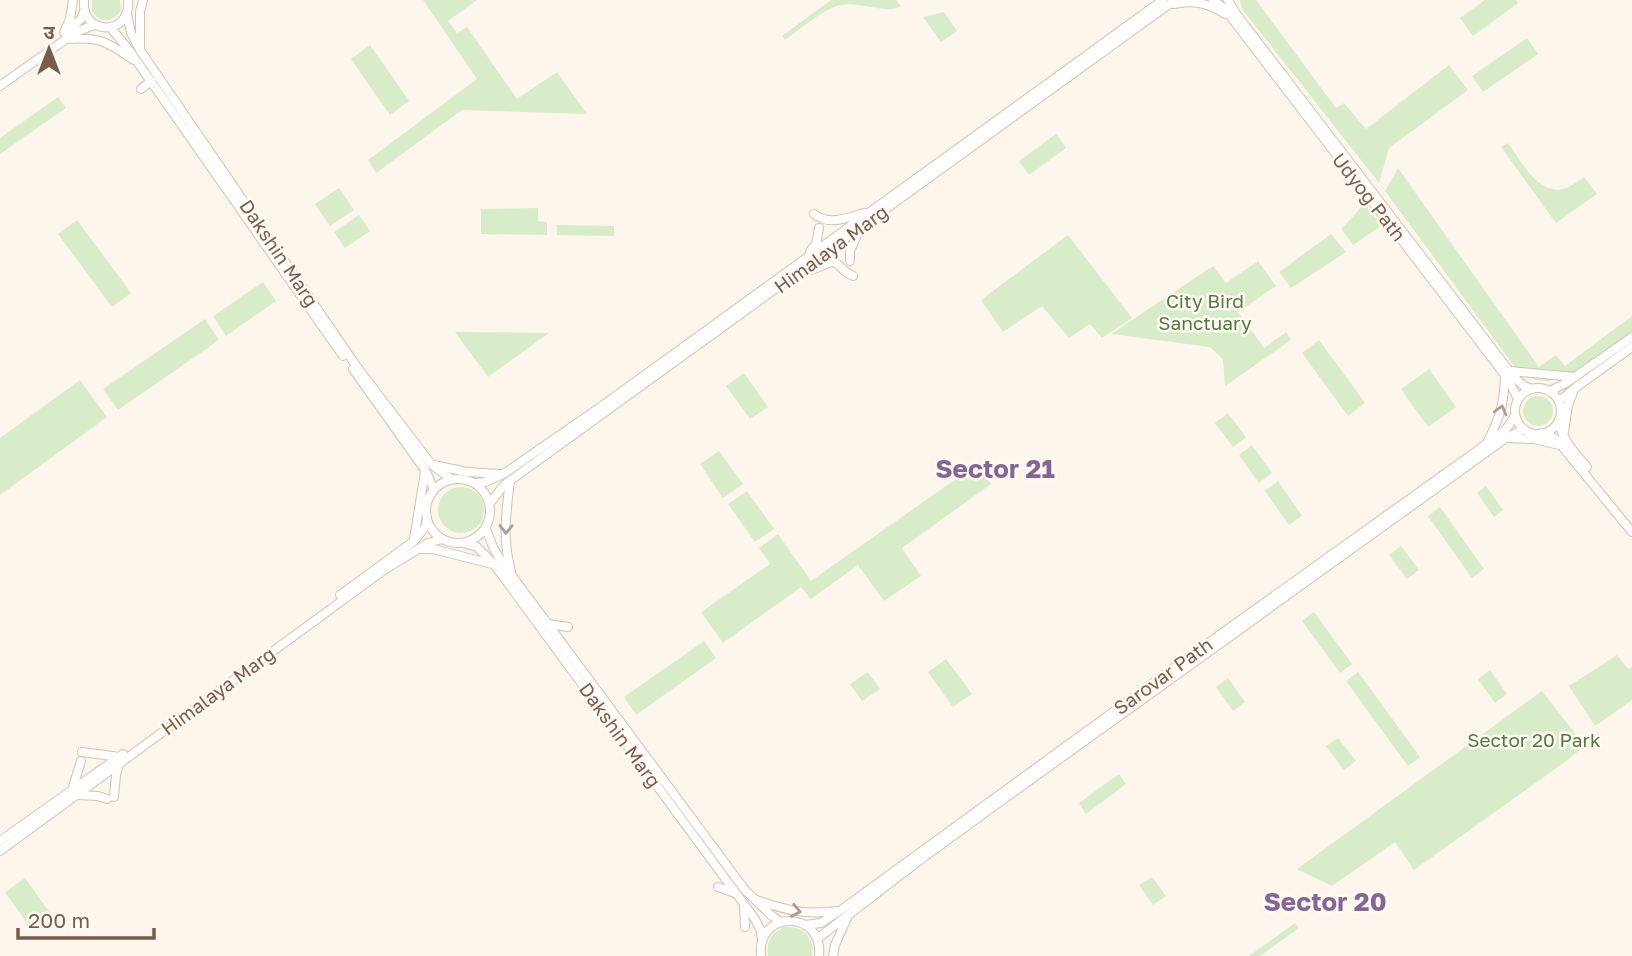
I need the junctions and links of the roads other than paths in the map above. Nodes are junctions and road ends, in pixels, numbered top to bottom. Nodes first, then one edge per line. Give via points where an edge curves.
1 (73, 0) edge
2 (84, 0) edge
3 (143, 0) edge
4 (1177, 0) edge
5 (1213, 0) edge
6 (1230, 0) edge
7 (129, 1) edge
8 (1165, 3) edge
9 (84, 12) junction
10 (127, 14) junction
11 (1234, 17) junction
12 (94, 24) junction
13 (110, 27) junction
14 (64, 37) junction
15 (140, 50) junction
16 (136, 61) junction
17 (0, 79) edge
18 (151, 81) junction
19 (0, 86) edge
20 (141, 89) dead end
21 (871, 211) junction
22 (814, 214) dead end
23 (819, 228) dead end
24 (860, 228) junction
25 (850, 261) dead end
26 (802, 266) junction
27 (853, 276) dead end
28 (1632, 337) edge
29 (1632, 347) edge
30 (1507, 372) junction
31 (1574, 377) junction
32 (1575, 388) junction
33 (1532, 389) junction
34 (1550, 391) junction
35 (1518, 399) junction
36 (1559, 401) junction
37 (1515, 416) junction
38 (1559, 420) junction
39 (1524, 429) junction
40 (1542, 433) junction
41 (1506, 438) junction
42 (1563, 442) junction
43 (1486, 443) junction
44 (428, 467) junction
45 (507, 477) junction
46 (450, 479) junction
47 (475, 483) junction
48 (434, 489) junction
49 (490, 503) junction
50 (426, 518) junction
51 (1632, 524) edge
52 (485, 528) junction
53 (1632, 532) edge
54 (442, 539) junction
55 (463, 543) junction
56 (416, 545) junction
57 (495, 565) junction
58 (513, 576) junction
59 (548, 624) junction
60 (568, 627) dead end
61 (119, 761) junction
62 (75, 793) junction
63 (0, 841) edge
64 (0, 851) edge
65 (718, 887) dead end
66 (735, 893) junction
67 (753, 899) junction
68 (744, 905) junction
69 (845, 913) junction
70 (781, 922) junction
71 (805, 925) junction
72 (745, 927) dead end
73 (817, 939) junction
74 (762, 941) junction
75 (760, 955) edge
76 (819, 956) edge
77 (833, 956) edge

1 - 14 main road
2 - 9 main road
3 - 15 main road
4 - 8 main road, Himalaya Marg
5 - 11 main road, Udyog Path
6 - 11 main road
7 - 10 main road
8 - 11 main road via 1194,1
8 - 21 main road, Himalaya Marg
8 - 24 main road, Himalaya Marg
9 - 12 main road
9 - 14 main road
10 - 13 main road
10 - 15 main road, Dakshin Marg
11 - 30 main road, Udyog Path
12 - 13 main road
12 - 14 main road
13 - 16 main road, Dakshin Marg
14 - 16 main road via 103,40
14 - 17 main road
14 - 19 main road
15 - 44 main road, Dakshin Marg
16 - 18 main road, Dakshin Marg
18 - 20 main road
18 - 44 main road, Dakshin Marg via 353,369
21 - 22 main road via 835,221
21 - 26 main road, Himalaya Marg
23 - 26 main road via 816,244
24 - 25 main road
24 - 26 main road, Himalaya Marg
26 - 27 main road via 809,271 835,262
26 - 45 main road, Himalaya Marg
28 - 31 main road
29 - 32 main road
30 - 31 main road
30 - 33 main road, Udyog Path
30 - 35 main road, Udyog Path
43 -> 30 main road via 1500,418
31 - 34 main road
32 - 36 main road
32 - 42 main road
33 - 34 main road
33 - 35 main road
34 - 36 main road
35 - 37 main road
36 - 38 main road
37 - 39 main road
37 - 43 main road, Sarovar Path
38 - 40 main road
38 - 42 main road
39 - 40 main road
39 - 41 main road, Sarovar Path
40 - 42 main road
41 - 42 main road
41 - 69 main road, Sarovar Path
42 - 51 main road
42 - 53 main road
43 - 69 main road, Sarovar Path
44 - 45 main road
44 - 46 main road, Dakshin Marg
44 - 48 main road, Dakshin Marg
44 - 56 main road
45 - 47 main road, Himalaya Marg
45 - 49 main road, Himalaya Marg
45 -> 58 main road via 506,550
46 - 47 main road
46 - 48 main road
47 - 49 main road
48 - 50 main road
49 - 52 main road
50 - 54 main road
50 - 56 main road
52 - 55 main road
52 - 58 main road, Dakshin Marg
54 - 55 main road
54 - 56 main road, Himalaya Marg
55 - 57 main road, Dakshin Marg via 477,547
56 - 57 main road
56 - 61 main road, Himalaya Marg
57 - 66 main road, Dakshin Marg
58 - 59 main road, Dakshin Marg
59 - 60 main road
59 - 67 main road, Dakshin Marg
61 - 62 main road, Himalaya Marg
61 - 62 main road via 110,798
61 - 62 main road via 81,756
62 - 63 main road, Himalaya Marg
62 - 64 main road, Himalaya Marg
65 - 66 main road
66 - 68 main road, Dakshin Marg
67 -> 69 main road via 804,913
67 - 70 main road, Dakshin Marg
68 - 72 main road
68 - 74 main road, Dakshin Marg via 761,931
69 - 71 main road, Sarovar Path
69 - 73 main road, Sarovar Path
69 - 77 main road
70 - 71 main road
70 - 74 main road
71 - 73 main road
73 - 76 main road
74 - 75 main road

